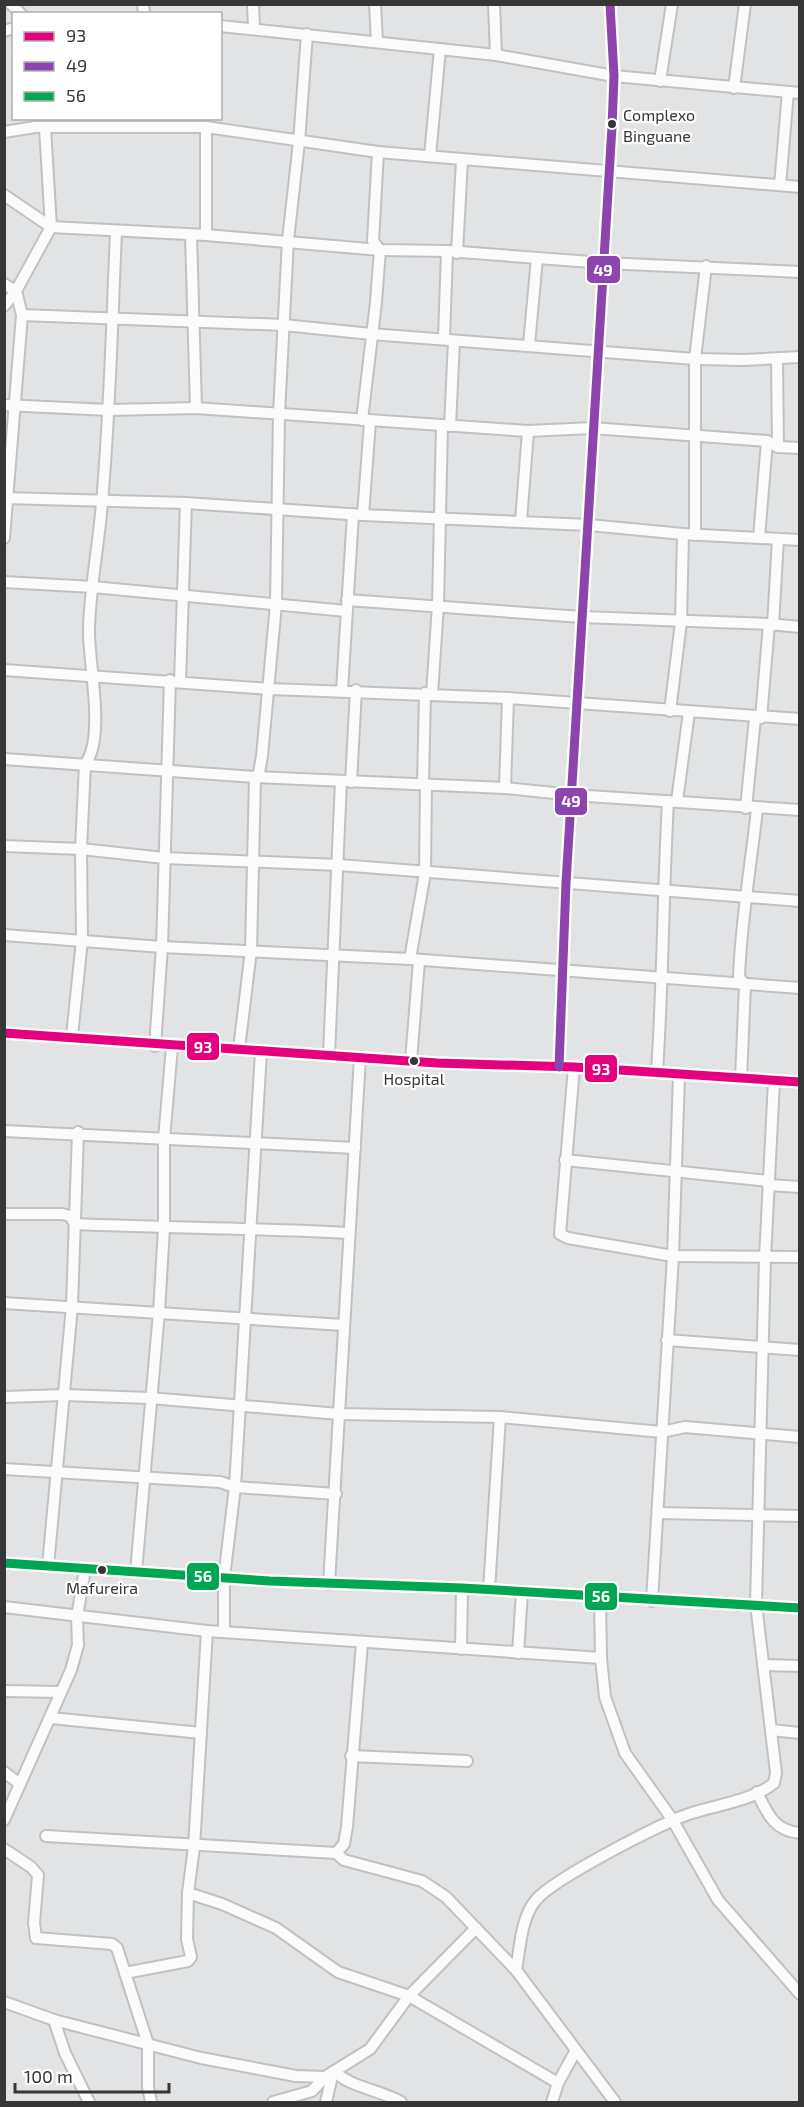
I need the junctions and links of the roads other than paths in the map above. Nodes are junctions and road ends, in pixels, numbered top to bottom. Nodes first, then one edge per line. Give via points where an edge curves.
1 (253, 4) edge
2 (375, 4) edge
3 (494, 4) edge
4 (610, 4) edge
5 (672, 4) edge
6 (745, 4) edge
7 (222, 26) edge
8 (254, 28) junction
9 (307, 34) junction
10 (377, 42) junction
11 (440, 49) junction
12 (496, 55) junction
13 (614, 76) junction
14 (660, 81) junction
15 (735, 88) junction
16 (794, 92) edge
17 (131, 122) edge
18 (39, 124) edge
19 (206, 127) junction
20 (4, 132) edge
21 (299, 142) junction
22 (378, 152) junction
23 (429, 156) junction
24 (462, 160) junction
25 (610, 172) junction
26 (780, 185) junction
27 (800, 187) edge
28 (4, 195) edge
29 (51, 227) junction
30 (116, 232) junction
31 (206, 234) junction
32 (191, 235) junction
33 (288, 240) junction
34 (380, 250) junction
35 (452, 252) junction
36 (537, 258) junction
37 (604, 263) junction
38 (706, 266) junction
39 (800, 272) edge
40 (4, 284) edge
41 (16, 291) junction
42 (4, 306) edge
43 (22, 315) junction
44 (112, 320) junction
45 (194, 322) junction
46 (284, 325) junction
47 (370, 334) junction
48 (449, 340) junction
49 (529, 345) junction
50 (598, 351) junction
51 (800, 357) edge
52 (695, 359) junction
53 (777, 359) junction
54 (10, 405) edge
55 (196, 408) junction
56 (109, 410) junction
57 (279, 414) junction
58 (366, 421) junction
59 (446, 426) junction
60 (592, 428) junction
61 (528, 431) junction
62 (693, 437) junction
63 (767, 441) junction
64 (778, 447) junction
65 (800, 448) edge
66 (6, 499) edge
67 (102, 502) junction
68 (186, 503) junction
69 (279, 510) junction
70 (358, 515) junction
71 (440, 517) junction
72 (521, 521) junction
73 (589, 525) junction
74 (683, 534) junction
75 (695, 535) junction
76 (4, 538) edge
77 (759, 538) junction
78 (778, 539) junction
79 (800, 540) edge
80 (4, 582) edge
81 (93, 587) junction
82 (183, 596) junction
83 (276, 604) junction
84 (438, 605) junction
85 (347, 606) junction
86 (582, 617) junction
87 (681, 622) junction
88 (771, 624) junction
89 (800, 627) edge
90 (4, 670) edge
91 (94, 674) junction
92 (175, 681) junction
93 (270, 689) junction
94 (342, 690) junction
95 (356, 690) junction
96 (428, 693) junction
97 (508, 698) junction
98 (578, 704) junction
99 (670, 711) junction
100 (689, 712) junction
101 (758, 718) junction
102 (800, 719) edge
103 (4, 759) edge
104 (85, 764) junction
105 (168, 772) junction
106 (255, 777) junction
107 (346, 782) junction
108 (425, 784) junction
109 (505, 788) junction
110 (573, 795) junction
111 (672, 801) junction
112 (752, 808) junction
113 (800, 810) edge
114 (4, 846) edge
115 (81, 849) junction
116 (164, 858) junction
117 (255, 861) junction
118 (339, 865) junction
119 (425, 873) junction
120 (566, 883) junction
121 (663, 891) junction
122 (747, 895) junction
123 (800, 901) edge
124 (4, 935) edge
125 (82, 940) junction
126 (162, 947) junction
127 (251, 950) junction
128 (335, 956) junction
129 (415, 960) junction
130 (562, 972) junction
131 (663, 978) junction
132 (745, 985) junction
133 (800, 988) edge
134 (4, 1033) edge
135 (72, 1036) junction
136 (155, 1046) junction
137 (172, 1047) junction
138 (239, 1049) junction
139 (261, 1052) junction
140 (328, 1055) junction
141 (360, 1058) junction
142 (411, 1061) junction
143 (559, 1067) junction
144 (574, 1067) junction
145 (657, 1072) junction
146 (679, 1075) junction
147 (741, 1078) junction
148 (774, 1081) junction
149 (800, 1082) edge
150 (4, 1131) edge
151 (78, 1132) junction
152 (164, 1139) junction
153 (254, 1144) junction
154 (355, 1148) junction
155 (565, 1160) junction
156 (677, 1173) junction
157 (768, 1183) junction
158 (800, 1187) edge
159 (4, 1214) edge
160 (75, 1224) junction
161 (250, 1227) junction
162 (164, 1228) junction
163 (348, 1233) junction
164 (673, 1256) junction
165 (800, 1257) edge
166 (765, 1258) junction
167 (4, 1304) edge
168 (72, 1306) junction
169 (159, 1312) junction
170 (243, 1317) junction
171 (343, 1325) junction
172 (668, 1340) junction
173 (764, 1348) junction
174 (800, 1350) edge
175 (64, 1395) junction
176 (4, 1397) edge
177 (150, 1398) junction
178 (239, 1405) junction
179 (339, 1414) junction
180 (500, 1417) junction
181 (662, 1432) junction
182 (760, 1435) junction
183 (800, 1437) edge
184 (4, 1469) edge
185 (56, 1474) junction
186 (143, 1478) junction
187 (235, 1487) junction
188 (336, 1494) junction
189 (659, 1514) junction
190 (757, 1514) junction
191 (800, 1516) edge
192 (4, 1563) edge
193 (48, 1566) junction
194 (85, 1569) junction
195 (136, 1572) junction
196 (224, 1578) junction
197 (329, 1584) junction
198 (462, 1588) junction
199 (489, 1590) junction
200 (522, 1592) junction
201 (600, 1598) junction
202 (652, 1601) junction
203 (756, 1604) junction
204 (4, 1607) edge
205 (800, 1608) edge
206 (77, 1617) junction
207 (207, 1631) junction
208 (224, 1631) junction
209 (362, 1642) junction
210 (461, 1649) junction
211 (518, 1653) junction
212 (601, 1658) junction
213 (763, 1665) junction
214 (800, 1666) edge
215 (4, 1691) edge
216 (62, 1692) junction
217 (51, 1718) junction
218 (771, 1730) junction
219 (201, 1733) junction
220 (800, 1733) edge
221 (351, 1756) junction
222 (467, 1761) dead end
223 (4, 1772) edge
224 (20, 1784) junction
225 (757, 1792) junction
226 (672, 1819) junction
227 (4, 1820) edge
228 (800, 1833) edge
229 (46, 1836) dead end
230 (194, 1846) junction
231 (4, 1850) edge
232 (336, 1853) junction
233 (188, 1893) junction
234 (476, 1928) junction
235 (516, 1970) junction
236 (125, 1973) junction
237 (800, 1994) edge
238 (409, 1996) junction
239 (4, 2002) edge
240 (54, 2020) junction
241 (148, 2044) junction
242 (575, 2052) junction
243 (331, 2073) junction
244 (558, 2083) junction
245 (89, 2103) edge
246 (151, 2103) edge
247 (273, 2103) edge
248 (326, 2103) edge
249 (401, 2103) edge
250 (552, 2103) edge
251 (615, 2103) edge

1 - 8 street
2 - 10 street
3 - 12 street
4 - 13 street
5 - 14 street
6 - 15 street
7 - 8 street
8 - 9 street
9 - 10 street
9 - 21 street
10 - 11 street
11 - 12 street
11 - 23 street
12 - 13 street
13 - 14 street
13 - 25 street
14 - 15 street
15 - 16 street
16 - 26 street
17 - 18 street
17 - 19 street
18 - 20 street
18 - 29 street
19 - 21 street
19 - 31 street
21 - 22 street
21 - 33 street
22 - 23 street
22 - 34 street via 373,241
23 - 24 street
24 - 25 street
24 - 35 street
25 - 26 street
25 - 37 street
26 - 27 street
28 - 29 street
29 - 30 street
29 - 41 street
30 - 32 street
30 - 44 street
31 - 32 street
31 - 33 street
32 - 45 street
33 - 34 street
33 - 46 street
34 - 35 street
34 - 47 street
35 - 36 street
35 - 48 street
36 - 37 street
36 - 49 street
37 - 38 street
37 - 50 street
38 - 39 street
38 - 52 street
40 - 41 street
41 - 42 street
41 - 43 street
43 - 44 street
43 - 54 street
44 - 45 street
44 - 56 street
45 - 46 street
45 - 55 street
46 - 47 street
46 - 57 street
47 - 48 street
47 - 58 street
48 - 49 street
48 - 59 street
49 - 50 street
50 - 52 street
50 - 60 street
51 - 53 street
52 - 53 street
52 - 62 street
53 - 64 street
54 - 56 street
54 - 66 street
55 - 56 street
55 - 57 street
56 - 67 street
57 - 58 street
57 - 69 street
58 - 59 street
58 - 70 street
59 - 61 street
59 - 71 street
60 - 61 street
60 - 62 street
60 - 73 street
61 - 72 street
62 - 63 street
62 - 75 street
63 - 64 street
63 - 77 street
64 - 65 street
66 - 67 street
66 - 76 street
67 - 68 street
67 - 81 street
68 - 69 street
68 - 82 street
69 - 70 street
69 - 83 street
70 - 71 street
70 - 85 street
71 - 72 street
71 - 84 street
72 - 73 street
73 - 74 street
73 - 86 street
74 - 75 street
74 - 87 street
75 - 77 street
77 - 78 street
78 - 79 street
78 - 88 street
80 - 81 street
81 - 82 street
81 - 91 street via 89,631
82 - 83 street
82 - 92 street
83 - 85 street
83 - 93 street
84 - 85 street
84 - 86 street
84 - 96 street
85 - 94 street
86 - 87 street
86 - 98 street
87 - 88 street
87 - 99 street
88 - 89 street
88 - 101 street
90 - 91 street
91 - 92 street
91 - 104 street via 92,748
92 - 93 street
92 - 105 street
93 - 94 street
93 - 106 street via 262,756
94 - 95 street
95 - 96 street
95 - 107 street
96 - 97 street
96 - 108 street
97 - 98 street
97 - 109 street
98 - 99 street
98 - 110 street
99 - 100 street
100 - 101 street
100 - 111 street
101 - 102 street
101 - 112 street
103 - 104 street
104 - 105 street
104 - 115 street
105 - 106 street
105 - 116 street
106 - 107 street
106 - 117 street
107 - 108 street
107 - 118 street
108 - 109 street
108 - 119 street
109 - 110 street
110 - 111 street
110 - 120 street
111 - 112 street
111 - 121 street
112 - 113 street
112 - 122 street via 753,858
114 - 115 street
115 - 116 street
115 - 125 street
116 - 117 street
116 - 126 street
117 - 118 street
117 - 127 street
118 - 119 street
118 - 128 street
119 - 120 street
119 - 129 street
120 - 121 street
120 - 130 street
121 - 122 street
121 - 131 street
122 - 123 street
122 - 132 street via 739,977
124 - 125 street
125 - 126 street
125 - 135 street
126 - 127 street
126 - 136 street
127 - 128 street
127 - 138 street
128 - 129 street
128 - 140 street
129 - 130 street
129 - 142 street
130 - 131 street
130 - 143 street
131 - 132 street
131 - 145 street
132 - 133 street
132 - 147 street
134 - 135 street
135 - 136 street
136 - 137 street
137 - 138 street
137 - 152 street
138 - 139 street
139 - 140 street
139 - 153 street
140 - 141 street
141 - 142 street
141 - 154 street
142 - 143 street
143 - 144 street
144 - 145 street
144 - 155 street
145 - 146 street
146 - 147 street
146 - 156 street
147 - 148 street
148 - 149 street
148 - 157 street
150 - 151 street
151 - 152 street
151 - 160 street
152 - 153 street
152 - 162 street
153 - 154 street
153 - 161 street
154 - 163 street
155 - 156 street
155 - 164 street via 560,1234
156 - 157 street
156 - 164 street
157 - 158 street
157 - 166 street
159 - 160 street via 62,1214 70,1216
160 - 162 street
160 - 168 street
161 - 162 street
161 - 163 street
161 - 170 street
162 - 169 street
163 - 171 street
164 - 166 street
164 - 172 street
165 - 166 street
166 - 173 street
167 - 168 street
168 - 169 street
168 - 175 street
169 - 170 street
169 - 177 street
170 - 171 street
170 - 178 street
171 - 179 street
172 - 173 street
172 - 181 street
173 - 174 street
173 - 182 street
175 - 176 street
175 - 177 street
175 - 185 street
177 - 178 street
177 - 186 street
178 - 179 street
178 - 187 street
179 - 180 street
179 - 188 street
180 - 181 street
180 - 199 street
181 - 182 street via 684,1427
181 - 189 street
182 - 183 street
182 - 190 street
184 - 185 street
185 - 186 street
185 - 193 street
186 - 187 street via 220,1482
186 - 195 street
187 - 188 street
187 - 196 street
188 - 197 street
189 - 190 street
189 - 202 street
190 - 191 street
190 - 203 street
192 - 193 street
193 - 194 street
194 - 195 street
194 - 206 street
195 - 196 street
196 - 197 street
196 - 208 street
197 - 198 street
198 - 199 street
198 - 210 street
199 - 200 street
200 - 201 street
200 - 211 street
201 - 202 street
201 - 212 street
202 - 203 street
203 - 205 street
203 - 213 street
204 - 206 street
206 - 207 street
206 - 216 street via 78,1645
207 - 208 street
207 - 219 street
208 - 209 street
209 - 210 street
209 - 221 street
210 - 211 street
211 - 212 street
212 - 226 street via 605,1697 625,1753
213 - 214 street
213 - 218 street
215 - 216 street
216 - 217 street
217 - 219 street
217 - 224 street
218 - 220 street
218 - 225 street via 774,1783
219 - 230 street
221 - 222 street
221 - 232 street via 347,1827 344,1844
223 - 224 street
224 - 227 street
225 - 226 street
225 - 228 street via 769,1818 781,1828
226 - 235 street via 536,1899 527,1916
226 - 237 street via 718,1900
229 - 230 street
230 - 232 street
230 - 233 street
231 - 236 street via 32,1866 38,1875 36,1938 115,1945
232 - 234 street via 344,1860 422,1881 446,1897
233 - 236 street via 187,1939 191,1958
233 - 238 street via 276,1928 338,1972
234 - 235 street
234 - 238 street
235 - 242 street
236 - 241 street
238 - 243 street via 370,2049
238 - 244 street
239 - 240 street
240 - 241 street
240 - 245 street
241 - 243 street via 296,2076
241 - 246 street
242 - 244 street
242 - 251 street
243 - 247 street via 312,2091
243 - 248 street
243 - 249 street via 389,2094
244 - 250 street

